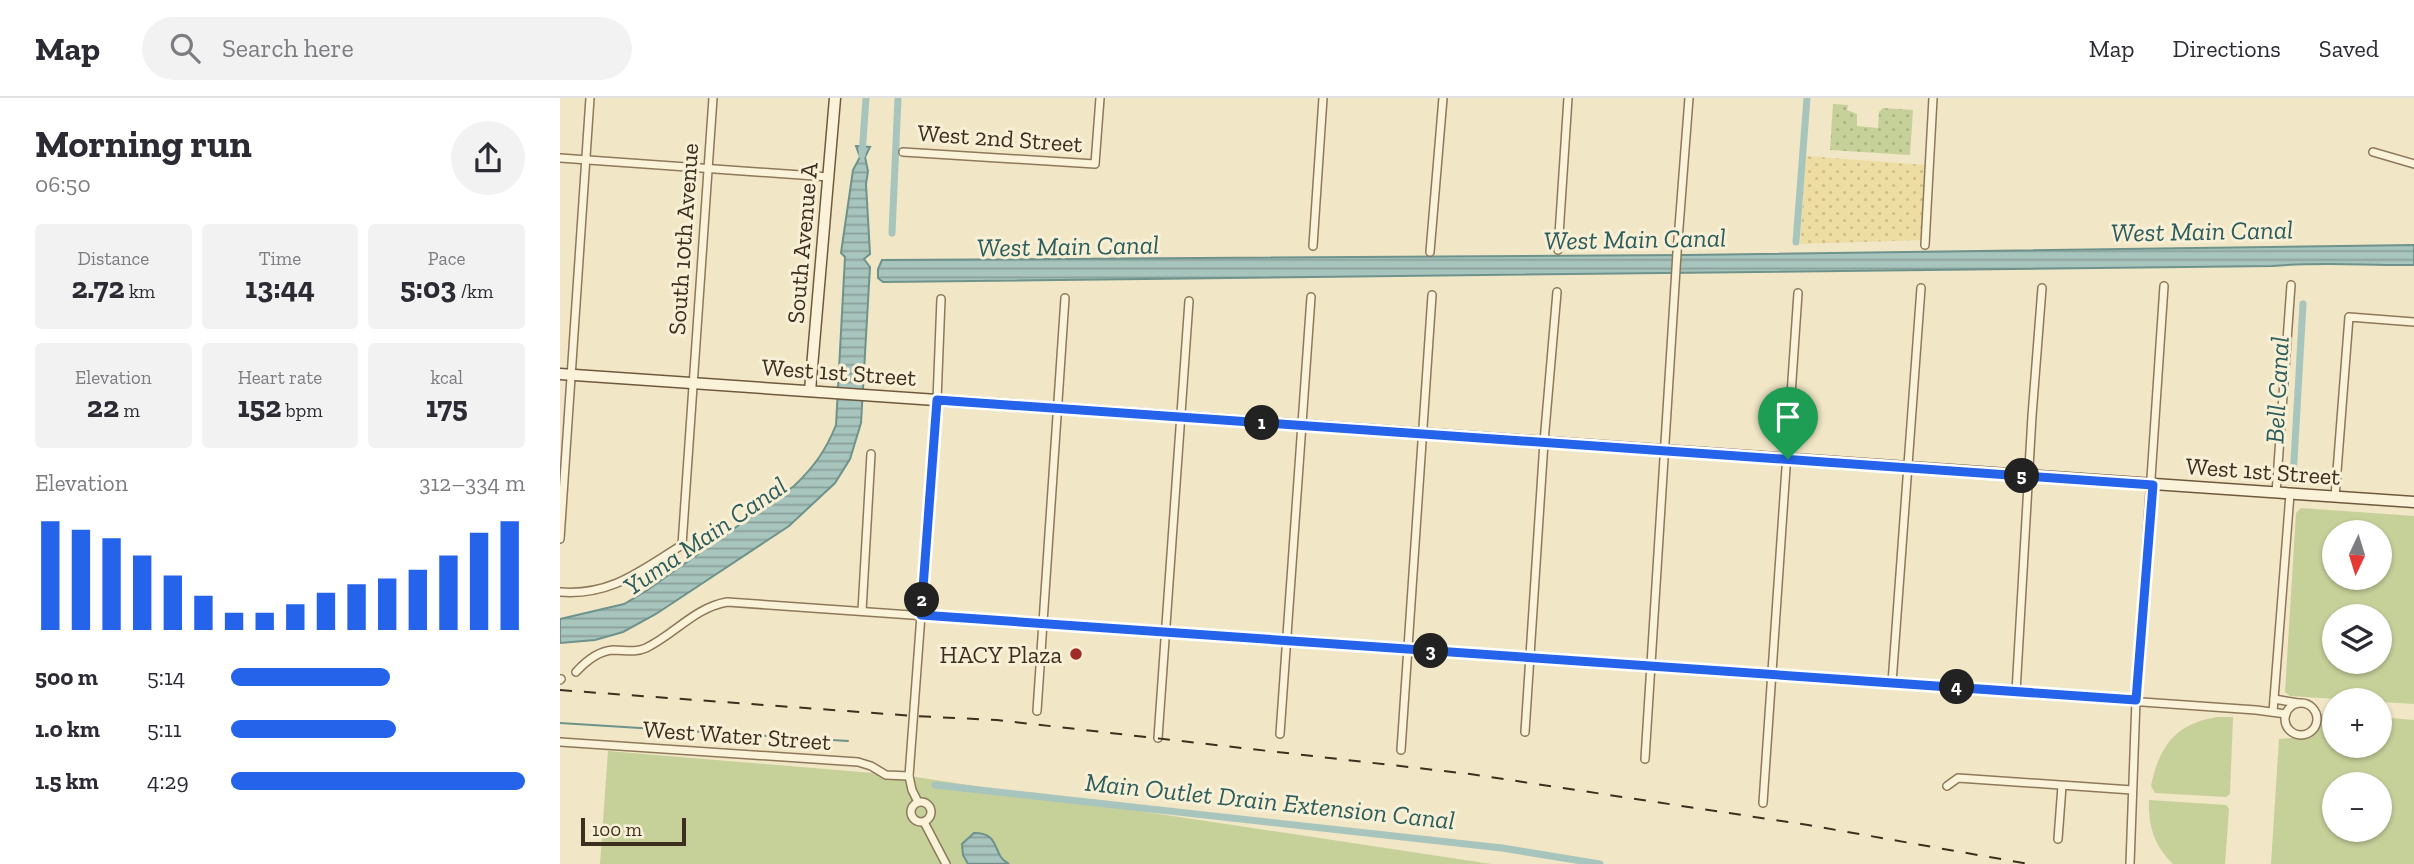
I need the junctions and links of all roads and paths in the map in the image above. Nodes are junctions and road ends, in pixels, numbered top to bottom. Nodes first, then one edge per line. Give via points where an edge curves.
1 (590, 98) edge
2 (713, 98) edge
3 (835, 98) edge
4 (1100, 98) edge
5 (1323, 98) edge
6 (1443, 98) edge
7 (1568, 98) edge
8 (1689, 98) edge
9 (1933, 98) edge
10 (903, 152) dead end
11 (2373, 152) dead end
12 (560, 158) edge
13 (585, 160) junction
14 (2414, 164) edge
15 (708, 168) junction
16 (830, 177) junction
17 (1925, 245) dead end
18 (1313, 246) dead end
19 (1558, 250) dead end
20 (1430, 252) dead end
21 (2291, 285) dead end
22 (2164, 286) dead end
23 (1921, 288) dead end
24 (2042, 288) dead end
25 (1557, 292) dead end
26 (1798, 293) dead end
27 (1432, 295) dead end
28 (1311, 297) dead end
29 (1065, 298) dead end
30 (941, 299) dead end
31 (1189, 301) dead end
32 (2414, 322) edge
33 (565, 374) edge
34 (692, 383) junction
35 (810, 391) junction
36 (937, 400) junction
37 (1057, 408) junction
38 (1179, 417) junction
39 (1302, 425) junction
40 (1423, 434) junction
41 (1544, 442) junction
42 (1665, 451) junction
43 (871, 454) dead end
44 (1788, 459) junction
45 (1909, 468) junction
46 (2030, 476) junction
47 (2153, 485) junction
48 (2276, 493) junction
49 (2290, 494) junction
50 (2335, 497) junction
51 (2414, 502) edge
52 (560, 539) edge
53 (560, 592) edge
54 (862, 611) junction
55 (921, 615) junction
56 (1042, 624) junction
57 (1166, 632) junction
58 (1285, 640) junction
59 (1407, 649) junction
60 (1530, 658) junction
61 (1651, 666) junction
62 (576, 671) dead end
63 (1771, 674) junction
64 (1892, 683) junction
65 (2016, 691) junction
66 (2274, 699) junction
67 (2136, 700) junction
68 (2299, 703) junction
69 (1037, 711) dead end
70 (2273, 712) junction
71 (2286, 714) junction
72 (1525, 732) dead end
73 (1280, 734) dead end
74 (1158, 738) dead end
75 (560, 742) edge
76 (1401, 750) dead end
77 (1645, 759) dead end
78 (909, 776) junction
79 (1947, 786) dead end
80 (2062, 786) junction
81 (2132, 790) junction
82 (918, 802) junction
83 (1763, 803) dead end
84 (923, 822) junction
85 (2058, 839) dead end
86 (946, 864) edge
87 (2130, 864) edge

1 - 13 street
2 - 15 street, South 10th Avenue
3 - 16 main road, South Avenue A
4 - 10 street, West 2nd Street via 1095,164
5 - 18 street
6 - 20 street
7 - 19 street
8 - 42 street
9 - 17 street
11 - 14 street
12 - 13 street
13 - 15 street
13 - 33 street
15 - 16 street
15 - 34 street, South 10th Avenue
16 - 35 main road, South Avenue A
21 - 48 street
22 - 47 street
23 - 45 street
24 - 46 street
25 - 41 street
26 - 44 street
27 - 40 street
28 - 39 street
29 - 37 street
30 - 36 street
31 - 38 street
32 - 50 street via 2349,317
33 - 34 main road, West 1st Street
33 - 52 street
34 - 35 main road, West 1st Street
34 - 53 street, South 10th Avenue via 682,545 601,591
35 - 36 main road, West 1st Street
36 - 37 main road, West 1st Street
36 - 55 street
37 - 38 main road, West 1st Street
37 - 56 street
38 - 39 main road, West 1st Street
38 - 57 street
39 - 40 main road, West 1st Street
39 - 58 street
40 - 41 main road, West 1st Street
40 - 59 street
41 - 42 main road, West 1st Street
41 - 60 street
42 - 44 main road, West 1st Street
42 - 61 street
43 - 54 street
44 - 45 main road, West 1st Street
44 - 63 street
45 - 46 main road, West 1st Street
45 - 64 street
46 - 47 main road, West 1st Street
46 - 65 street
47 - 48 main road, West 1st Street
47 - 67 street
48 - 49 main road, West 1st Street
49 - 50 main road, West 1st Street
49 - 66 street
50 - 51 main road, West 1st Street
54 - 55 street
54 - 62 street via 727,602 710,605 645,649 612,650 589,658
55 - 56 street
55 - 78 street
56 - 57 street
56 - 69 street
57 - 58 street
57 - 74 street
58 - 59 street
58 - 73 street
59 - 60 street
59 - 76 street
60 - 61 street
60 - 72 street
61 - 63 street
61 - 77 street
63 - 64 street
63 - 83 street
64 - 65 street
65 - 67 street
66 - 68 street
66 - 70 street
67 - 70 street
67 - 81 street
68 - 71 street
68 - 71 street via 2315,711 2317,721 2312,730 2292,732
70 - 71 street
75 - 78 street, West Water Street via 858,762 886,775
78 - 82 street
79 - 80 street via 1958,778
80 - 81 street
80 - 85 street
81 - 87 street
82 - 84 street via 911,816
82 - 84 street via 932,810
84 - 86 street

